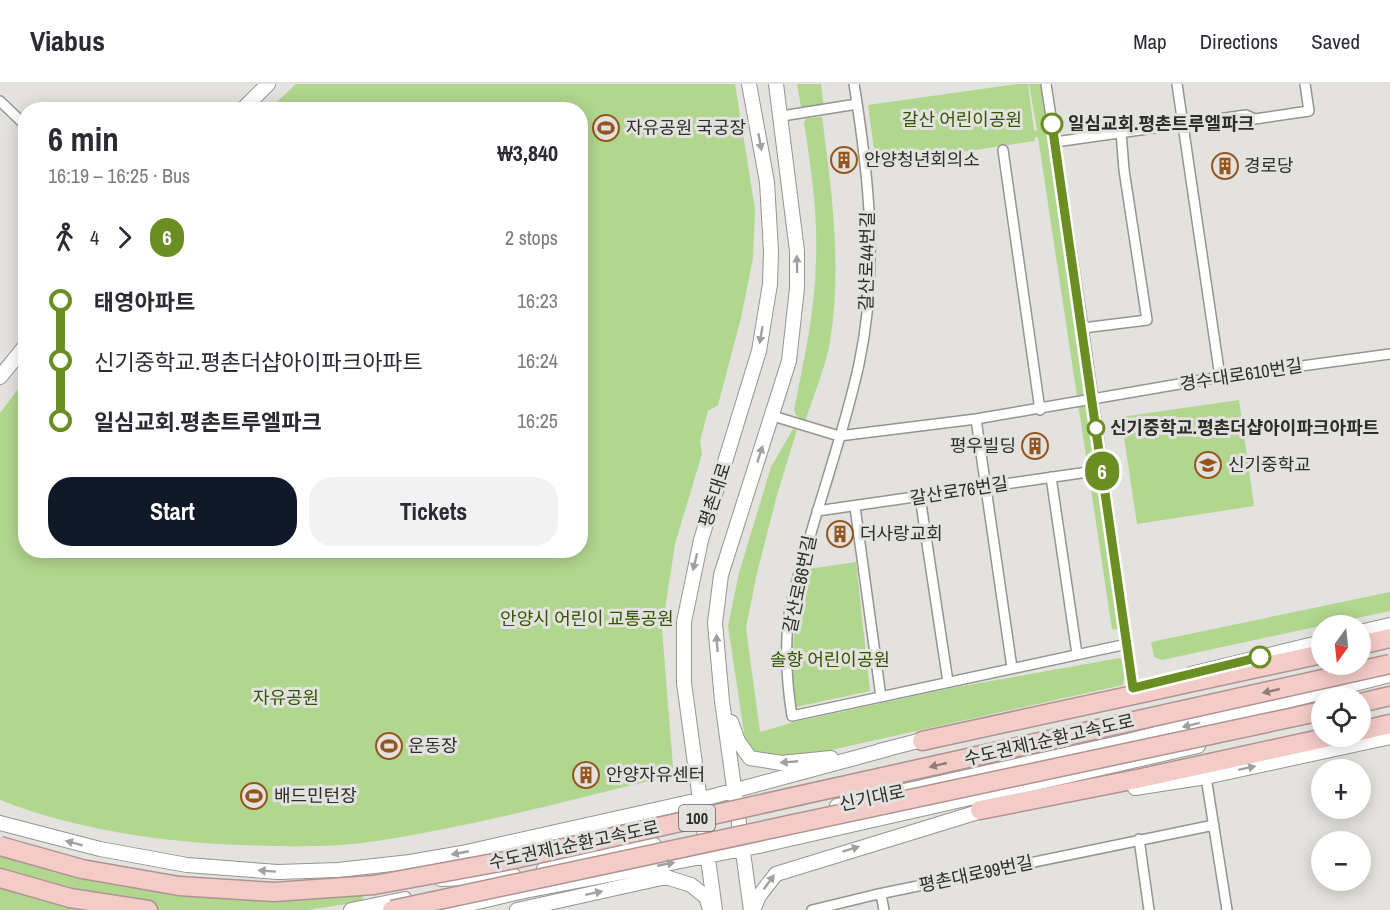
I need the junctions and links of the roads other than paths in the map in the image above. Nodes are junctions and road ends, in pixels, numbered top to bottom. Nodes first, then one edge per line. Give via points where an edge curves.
1 (268, 84) edge
2 (749, 84) edge
3 (776, 84) edge
4 (854, 84) edge
5 (1046, 84) edge
6 (1178, 84) edge
7 (1305, 84) edge
8 (0, 101) edge
9 (250, 102) edge
10 (857, 104) junction
11 (782, 116) junction
12 (18, 118) edge
13 (1183, 125) junction
14 (1121, 132) junction
15 (1055, 142) junction
16 (1003, 150) dead end
17 (1083, 328) junction
18 (1390, 354) edge
19 (18, 355) edge
20 (0, 377) edge
21 (1220, 377) junction
22 (1093, 399) junction
23 (1040, 410) junction
24 (772, 416) junction
25 (976, 419) junction
26 (839, 436) junction
27 (1102, 470) junction
28 (1051, 477) junction
29 (986, 486) junction
30 (920, 497) junction
31 (855, 507) junction
32 (817, 511) junction
33 (1390, 625) edge
34 (1371, 629) edge
35 (1390, 638) edge
36 (1371, 642) edge
37 (1127, 644) junction
38 (1311, 645) edge
39 (1077, 654) junction
40 (1311, 656) edge
41 (1390, 664) edge
42 (1012, 668) junction
43 (1390, 675) edge
44 (948, 682) junction
45 (1133, 688) junction
46 (1390, 696) edge
47 (881, 697) junction
48 (1371, 700) edge
49 (722, 701) junction
50 (1390, 703) edge
51 (1371, 707) edge
52 (1311, 713) edge
53 (1311, 721) edge
54 (1390, 724) edge
55 (1371, 728) edge
56 (1390, 737) edge
57 (922, 741) junction
58 (1311, 741) edge
59 (888, 750) junction
60 (1206, 777) junction
61 (735, 791) junction
62 (699, 800) junction
63 (980, 810) junction
64 (623, 817) junction
65 (0, 823) edge
66 (1214, 825) junction
67 (740, 827) junction
68 (703, 835) junction
69 (1139, 839) junction
70 (0, 841) edge
71 (775, 843) junction
72 (0, 846) edge
73 (743, 849) junction
74 (706, 856) junction
75 (567, 863) junction
76 (514, 876) junction
77 (0, 878) edge
78 (520, 892) junction
79 (881, 894) junction
80 (148, 910) edge
81 (351, 910) edge
82 (392, 910) edge
83 (444, 910) edge
84 (479, 910) edge
85 (517, 910) edge
86 (713, 910) edge
87 (752, 910) edge
88 (813, 910) edge
89 (884, 910) edge
90 (1149, 910) edge
91 (1227, 910) edge

1 - 9 street
2 -> 62 street, 평촌대로 via 767,182 770,284 759,351 701,540 684,622 684,683
3 - 11 street, 평촌대로
4 - 10 street, 갈산로44번길
5 - 15 street
6 - 13 street
7 - 13 street via 1309,111
8 - 12 street
10 - 11 street
10 - 26 street, 갈산로44번길 via 871,232 869,296 859,363
24 -> 11 street, 평촌대로 via 789,361 797,288 797,251
13 - 14 street
13 - 21 street
14 - 15 street
14 - 17 street via 1147,320
15 - 17 street
16 - 23 street
17 - 22 street
18 - 21 street, 경수대로610번길
19 - 20 street
21 - 22 street, 경수대로610번길
22 - 23 street, 경수대로610번길
22 - 27 street
23 - 25 street, 경수대로610번길
24 - 26 street
49 -> 24 street, 평촌대로 via 715,623 721,575
25 - 26 street, 경수대로610번길
25 - 29 street
26 - 32 street, 갈산로86번길
27 - 28 street, 갈산로76번길
27 - 37 street
28 - 29 street, 갈산로76번길
28 - 39 street
29 - 30 street, 갈산로76번길
29 - 42 street
30 - 31 street, 갈산로76번길
30 - 44 street
31 - 32 street, 갈산로76번길
31 - 47 street
32 - 47 street, 갈산로86번길 via 788,621 787,683 792,716
33 - 34 street
35 - 36 highway
37 - 39 street, 갈산로86번길
37 - 45 street
38 - 45 street
39 - 42 street, 갈산로86번길
40 - 57 highway
41 -> 72 highway, 수도권제1순환고속도로 / 100, bridge via 510,860 374,885 274,892 179,886 82,870
42 - 44 street, 갈산로86번길
43 -> 67 street, 신기대로 via 1128,741
44 - 47 street, 갈산로86번길
45 - 57 street via 1024,711
46 - 48 highway
59 -> 49 street via 781,764 750,758 738,741
49 - 61 street, 평촌대로
50 - 51 street
52 - 82 highway, 수도권제1순환고속도로 / 100, bridge
53 - 71 street, 신기대로
54 - 55 highway
60 -> 56 street
57 - 59 street
58 - 63 highway
59 - 61 street
60 - 63 street
60 - 66 street
61 - 62 street
61 - 67 street, 평촌대로
62 - 64 street
62 - 68 street, 평촌대로
63 - 71 street
87 -> 63 street via 776,874
64 -> 65 street via 410,862 278,872 186,865 100,849
64 - 75 street
66 - 69 street, 평촌대로99번길
66 - 91 street
67 - 68 street, 신기대로
67 - 73 street, 평촌대로
68 - 74 street, 평촌대로
68 - 75 street, 신기대로
69 - 79 street, 평촌대로99번길
69 - 90 street
70 - 76 street via 94,867 188,881 281,887
71 - 73 street, 신기대로
73 - 74 street, 신기대로
73 - 87 street, 평촌대로
78 -> 74 street, 신기대로
74 - 86 street, 평촌대로
75 - 76 street, 신기대로
76 - 81 street, 신기대로
77 - 80 highway via 70,898
78 - 83 street, 신기대로
78 - 84 street
79 - 88 street, 평촌대로99번길
79 - 89 street
85 -> 86 street via 666,877 691,885 706,897

